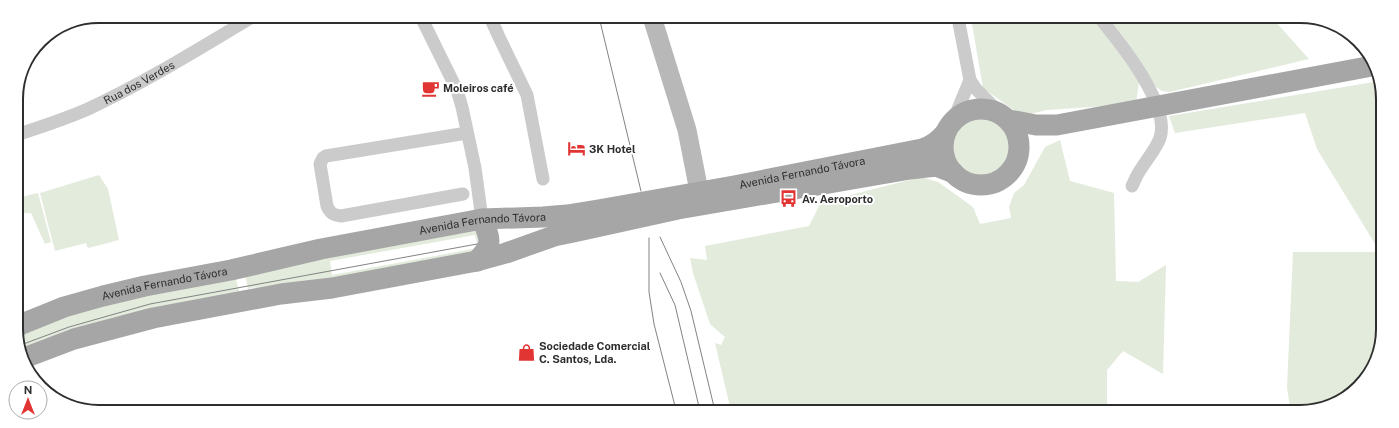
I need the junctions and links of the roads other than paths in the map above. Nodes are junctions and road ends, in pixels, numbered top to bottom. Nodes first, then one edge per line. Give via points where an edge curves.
1 (242, 23) edge
2 (424, 23) edge
3 (493, 23) edge
4 (654, 23) edge
5 (959, 23) edge
6 (1104, 23) edge
7 (1368, 67) edge
8 (970, 80) junction
9 (1157, 105) junction
10 (1004, 116) junction
11 (1057, 124) junction
12 (949, 126) junction
13 (23, 133) edge
14 (467, 133) junction
15 (1019, 156) junction
16 (954, 173) junction
17 (543, 179) dead end
18 (1132, 186) dead end
19 (463, 194) dead end
20 (700, 198) junction
21 (482, 219) junction
22 (477, 261) junction
23 (23, 324) edge
24 (28, 356) edge

1 - 13 street, Rua dos Verdes via 146,79 88,109
2 - 14 street via 457,90
3 - 17 street via 527,95
4 - 20 main road via 687,130
5 - 8 street
6 - 9 street via 1146,82
7 - 9 main road
8 - 10 street
8 - 12 street
9 - 11 main road
9 - 18 street via 1162,125 1160,138
10 - 11 main road via 1036,125
10 - 12 main road via 987,109 974,109 962,113
10 - 15 main road via 1016,130 1020,143
11 - 15 main road
12 - 16 main road via 943,144 944,156
12 - 20 main road, Avenida Fernando Távora via 941,139 922,149 811,171
14 - 19 street via 326,156 320,164 327,206 334,215 341,216
14 - 21 street
15 - 16 main road via 1005,177 994,183 968,183
16 - 20 main road, Avenida Fernando Távora via 936,166
20 - 21 main road, Avenida Fernando Távora via 567,215
20 - 22 main road, Avenida Fernando Távora via 678,209 560,235
21 - 22 main road via 489,244
21 - 23 main road, Avenida Fernando Távora via 145,286 64,307
22 - 24 main road, Avenida Fernando Távora via 153,318 74,339

